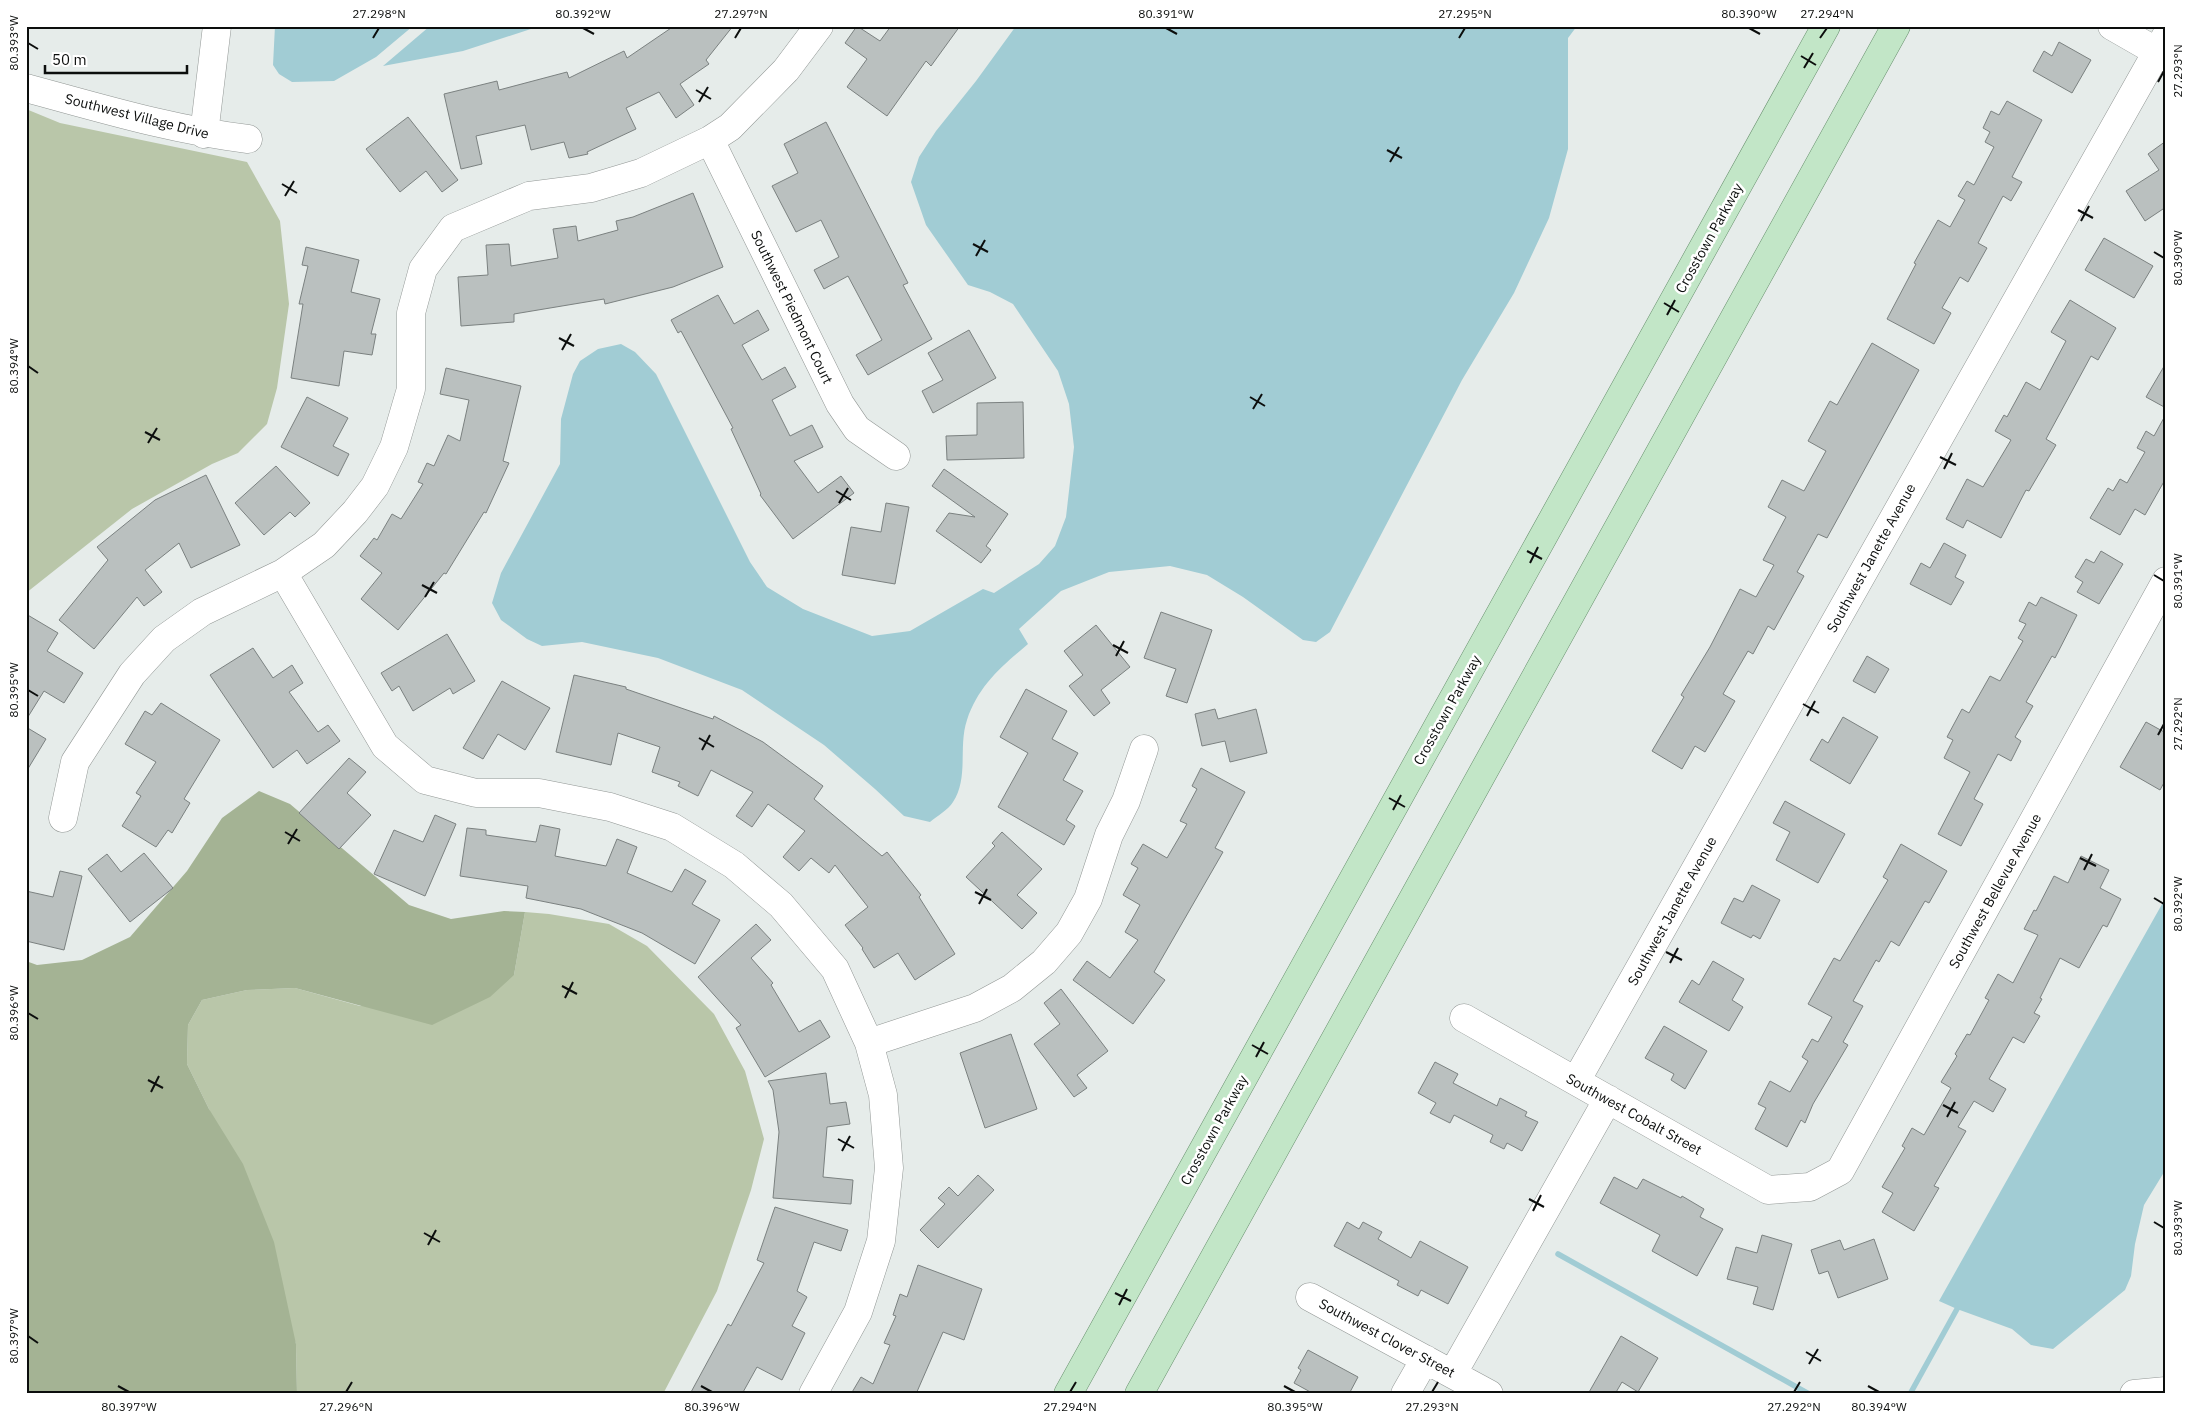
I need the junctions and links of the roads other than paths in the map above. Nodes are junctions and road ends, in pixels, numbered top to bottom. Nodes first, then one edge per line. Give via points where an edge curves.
1 (217, 26) edge
2 (820, 26) edge
3 (1826, 26) edge
4 (1896, 26) edge
5 (2112, 26) edge
6 (2163, 48) edge
7 (26, 88) edge
8 (204, 134) junction
9 (248, 139) dead end
10 (710, 140) junction
11 (896, 456) dead end
12 (283, 573) junction
13 (2166, 581) edge
14 (1144, 750) dead end
15 (63, 818) dead end
16 (1464, 1018) dead end
17 (869, 1043) junction
18 (1576, 1081) junction
19 (1608, 1099) junction
20 (1810, 1187) joint
21 (1310, 1297) dead end
22 (1425, 1359) junction
23 (1453, 1373) junction
24 (2166, 1391) edge
25 (813, 1394) edge
26 (1068, 1394) edge
27 (1139, 1394) edge
28 (1405, 1394) edge
29 (1489, 1394) edge
30 (2134, 1394) edge

1 - 8 street
2 - 10 street via 786,70 730,127
3 - 26 main road, Crosstown Parkway
4 - 27 main road
5 - 6 street
6 - 18 street, Southwest Janette Avenue
7 - 8 street, Southwest Village Drive
8 - 9 street, Southwest Village Drive
10 - 11 street, Southwest Piedmont Court via 840,404 857,429
10 - 12 street via 641,173 591,188 529,196 453,228 423,269 411,313 411,389 394,447 375,486 324,545
12 - 15 street via 202,612 164,639 132,674 75,762
12 - 17 street via 385,746 425,780 476,793 538,793 610,807 672,827 734,864 781,905 835,969
13 - 20 street, Southwest Bellevue Avenue via 1840,1171
14 - 17 street via 1126,801 1108,835 1088,899 1069,933 1044,962 1012,988 975,1008
16 - 18 street, Southwest Cobalt Street
17 - 25 street via 883,1095 890,1168 882,1241 858,1312
18 - 19 street, Southwest Cobalt Street
19 - 20 street, Southwest Cobalt Street via 1768,1190
19 - 23 street
21 - 22 street, Southwest Clover Street
22 - 23 street, Southwest Clover Street
22 - 28 street
23 - 29 street, Southwest Clover Street
24 - 30 street

